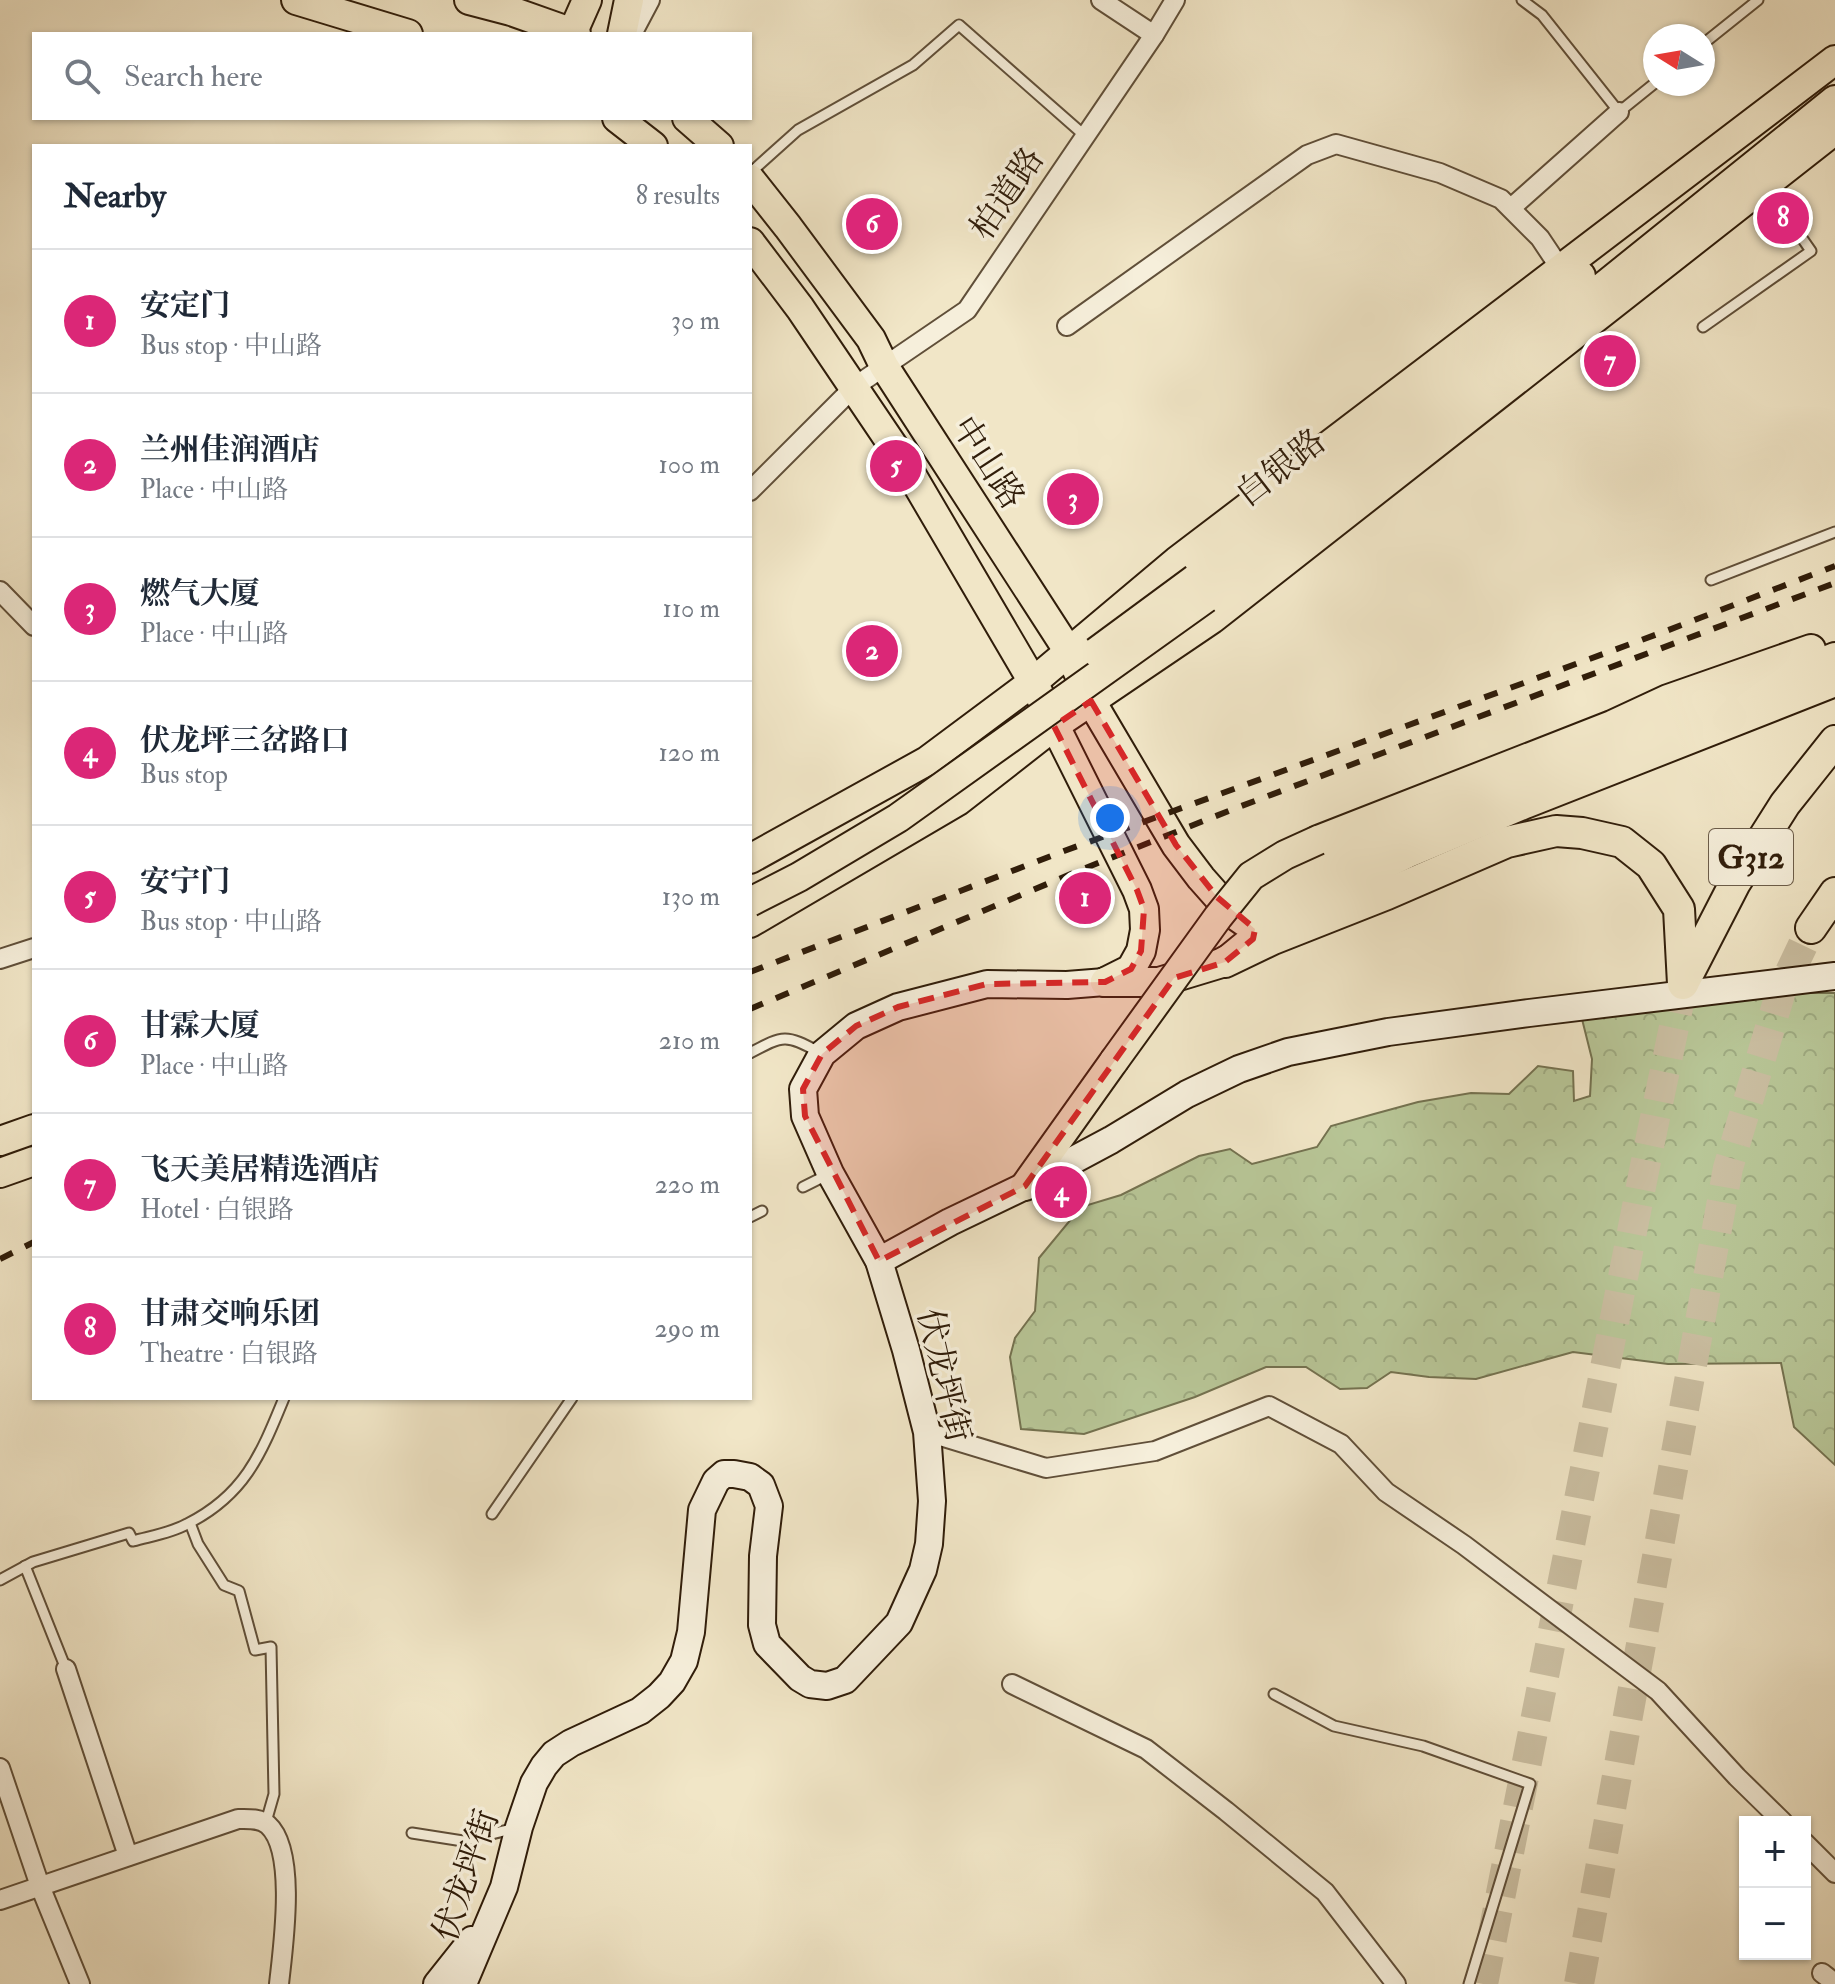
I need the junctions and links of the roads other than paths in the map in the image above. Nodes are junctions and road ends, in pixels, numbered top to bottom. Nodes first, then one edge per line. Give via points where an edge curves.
1 (296, 0) edge
2 (469, 0) edge
3 (578, 0) edge
4 (587, 0) edge
5 (629, 0) edge
6 (650, 0) edge
7 (1101, 0) edge
8 (1175, 0) edge
9 (1522, 0) edge
10 (1758, 0) edge
11 (401, 32) edge
12 (571, 32) edge
13 (574, 32) edge
14 (574, 32) edge
15 (622, 32) edge
16 (633, 32) edge
17 (1715, 34) edge
18 (1154, 35) junction
19 (1835, 60) edge
20 (1835, 79) edge
21 (1643, 93) edge
22 (1835, 100) edge
23 (1619, 112) junction
24 (620, 120) edge
25 (689, 120) edge
26 (1835, 130) edge
27 (1084, 135) junction
28 (650, 144) edge
29 (717, 144) edge
30 (752, 174) edge
31 (752, 179) edge
32 (1765, 185) junction
33 (1511, 208) junction
34 (752, 245) edge
35 (1560, 268) junction
36 (1067, 326) dead end
37 (1703, 327) dead end
38 (884, 366) junction
39 (854, 387) junction
40 (752, 489) edge
41 (1835, 532) edge
42 (1711, 580) dead end
43 (0, 591) edge
44 (32, 624) edge
45 (1835, 642) edge
46 (1069, 652) junction
47 (1835, 657) edge
48 (1835, 681) edge
49 (1033, 682) junction
50 (1091, 701) junction
51 (1054, 726) junction
52 (1835, 741) edge
53 (752, 858) edge
54 (752, 883) edge
55 (1835, 893) edge
56 (752, 901) edge
57 (1232, 913) junction
58 (752, 922) edge
59 (1811, 928) tunnel mouth
60 (32, 949) edge
61 (0, 959) edge
62 (1225, 962) junction
63 (1835, 976) edge
64 (1105, 982) junction
65 (752, 1052) edge
66 (822, 1054) junction
67 (32, 1130) edge
68 (0, 1141) edge
69 (32, 1162) edge
70 (0, 1173) edge
71 (830, 1173) junction
72 (1025, 1186) junction
73 (803, 1187) dead end
74 (762, 1211) dead end
75 (752, 1216) edge
76 (879, 1261) junction
77 (283, 1400) edge
78 (571, 1400) edge
79 (927, 1432) junction
80 (492, 1514) dead end
81 (190, 1523) junction
82 (25, 1566) junction
83 (0, 1580) edge
84 (66, 1669) joint
85 (1012, 1684) dead end
86 (1274, 1694) dead end
87 (0, 1768) edge
88 (1777, 1816) edge
89 (266, 1822) junction
90 (519, 1827) junction
91 (412, 1833) dead end
92 (1811, 1849) edge
93 (128, 1856) junction
94 (1835, 1873) edge
95 (40, 1886) junction
96 (0, 1900) edge
97 (495, 1909) junction
98 (80, 1984) edge
99 (279, 1984) edge
100 (437, 1984) edge
101 (463, 1984) edge
102 (1396, 1984) edge
103 (1469, 1984) edge

1 - 11 main road
2 - 12 main road
3 - 13 street
4 - 14 main road
5 - 15 main road
6 - 16 street
7 - 18 street
8 - 18 street, 柏道路
9 - 23 lane via 1542,15
10 - 17 lane
18 - 27 street, 柏道路
19 - 35 main road
20 - 54 main road, 白银路, bridge via 1182,589 889,804
21 - 23 lane
22 - 56 main road, 白银路, bridge via 1206,598 898,818
23 - 33 street
24 - 28 main road
25 - 29 main road
26 - 32 main road
27 - 30 lane via 959,25 913,65 798,130
27 - 38 street, 柏道路 via 967,310
31 - 38 main road, 中山路 via 871,339
32 - 37 lane via 1811,251
32 - 50 main road via 1212,619
33 - 35 street
33 - 36 street via 1440,173 1336,144 1307,155
34 - 39 main road
35 - 46 main road via 1177,561
38 - 39 street, 柏道路
38 - 46 main road, 中山路
39 - 40 street, 柏道路
39 - 49 main road
41 - 42 lane
43 - 44 street
45 - 72 main road, bridge via 1668,699 1318,840 1251,876
46 - 49 main road
46 - 50 main road, 中山路
47 - 57 main road via 1257,894
48 - 57 highway via 1499,814 1311,900 1269,912
49 - 51 main road
49 - 53 main road via 927,761
50 - 51 main road
50 - 57 main road, 中山路 via 1176,845
51 - 58 main road via 958,801
51 - 64 main road via 1144,909 1141,951 1131,969
52 - 62 highway, G312 via 1785,804 1735,883 1683,984 1679,909 1651,865 1622,842 1556,831 1507,842
55 - 59 highway, G312
57 - 62 main road, 中山路 via 1255,929 1253,939
60 - 61 street
62 - 64 main road via 1159,982
63 - 72 main road via 1388,1032 1288,1052 1187,1094
64 - 66 main road, 伏龙坪街 via 987,984 898,1007 856,1026
65 - 66 lane via 776,1039 792,1038
66 - 71 main road, 伏龙坪街 via 803,1089 805,1116
67 - 68 main road
69 - 70 main road
71 - 73 lane
71 - 76 main road, 伏龙坪街
72 - 76 main road
74 - 75 lane
76 - 79 main road, 伏龙坪街
77 - 81 lane via 262,1451 241,1483
78 - 80 lane
79 - 88 street via 1046,1468 1155,1451 1269,1406 1341,1444 1386,1492 1658,1691
79 - 90 main road, 伏龙坪街 via 932,1501 923,1570 899,1623 845,1680 810,1684 767,1644 762,1625 769,1506 761,1485 750,1477 724,1474 702,1510 691,1632 672,1682 640,1711 554,1754 534,1783
81 - 82 lane via 133,1541 129,1533
81 - 89 lane via 224,1585 239,1591 255,1650 271,1647 274,1794
82 - 83 lane
82 - 84 lane
84 - 93 street
85 - 102 street via 1146,1749 1203,1793 1325,1892
86 - 103 lane via 1334,1726 1423,1746 1530,1784
87 - 95 street
89 - 93 street via 238,1819
89 - 99 street via 278,1836 284,1857 286,1922
90 - 91 lane via 463,1841
90 - 97 main road, 伏龙坪街
92 - 94 street
93 - 95 street
95 - 96 street
95 - 98 street
97 - 100 main road
97 - 101 main road, 伏龙坪街

